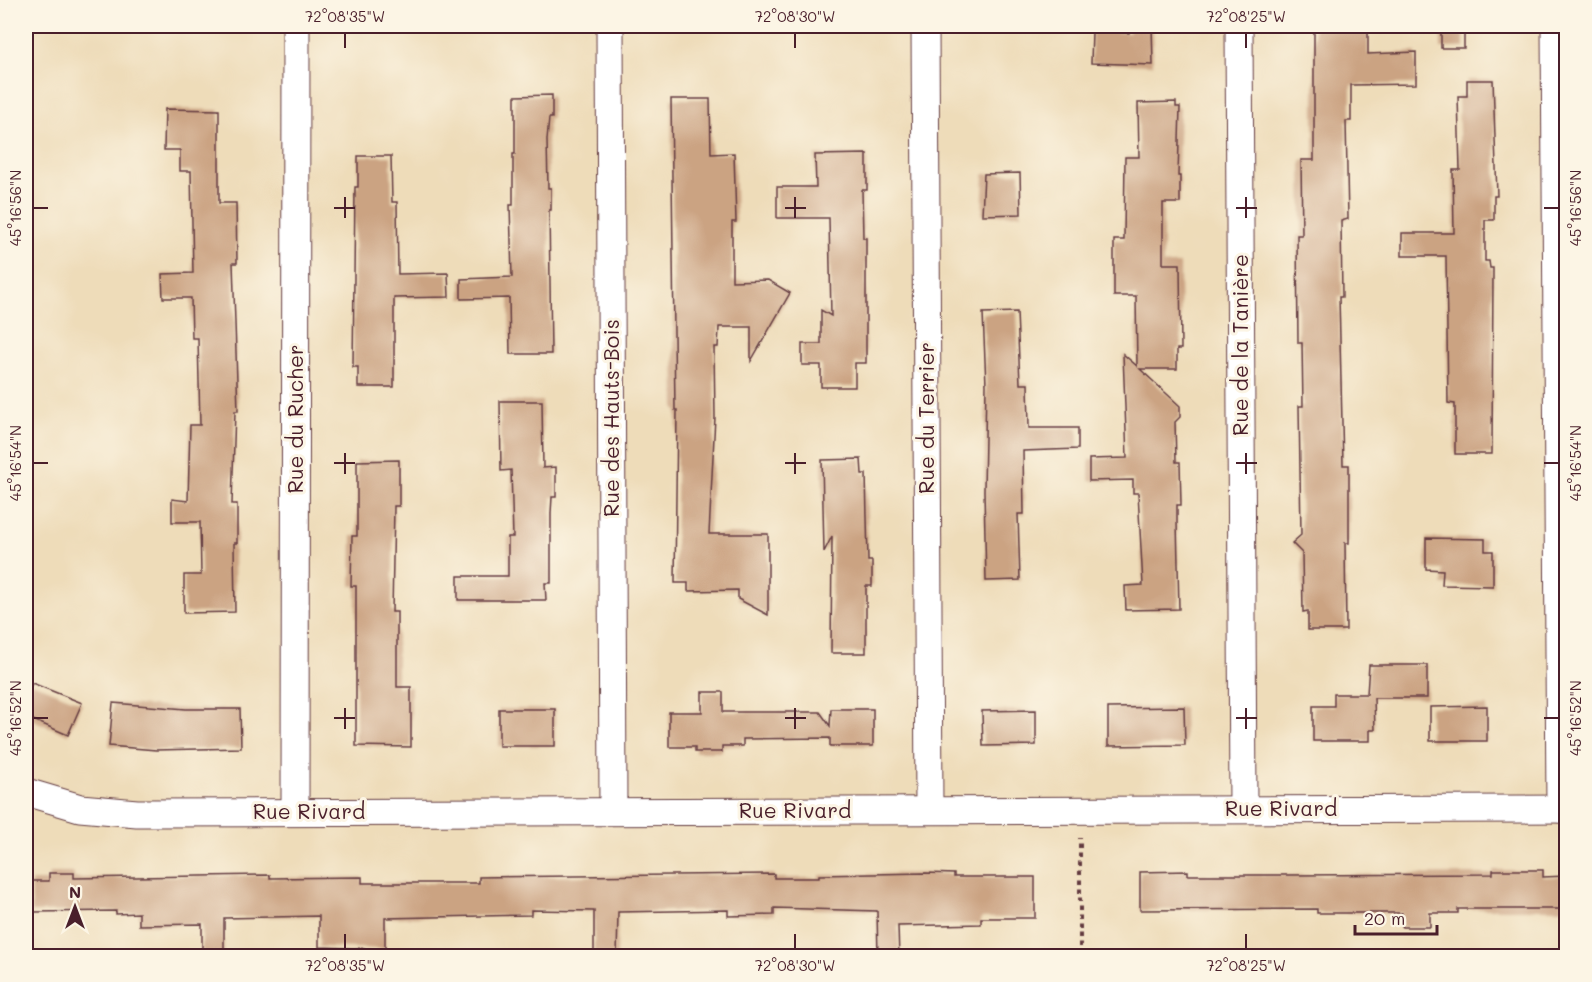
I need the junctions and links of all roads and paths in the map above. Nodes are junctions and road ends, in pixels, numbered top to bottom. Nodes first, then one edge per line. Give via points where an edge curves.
1 (296, 26) edge
2 (610, 26) edge
3 (925, 26) edge
4 (1239, 26) edge
5 (1555, 26) edge
6 (26, 792) edge
7 (1563, 808) edge
8 (1244, 809) junction
9 (929, 810) junction
10 (1081, 810) junction
11 (613, 811) junction
12 (295, 812) junction
13 (1080, 957) edge

1 - 12 street, Rue du Rucher
2 - 11 street, Rue des Hauts-Bois
3 - 9 street, Rue du Terrier
4 - 8 street, Rue de la Tanière
5 - 7 street
6 - 12 street, Rue Rivard via 109,811
7 - 8 street, Rue Rivard
8 - 10 street, Rue Rivard
9 - 10 street, Rue Rivard
9 - 11 street, Rue Rivard
10 - 13 path
11 - 12 street, Rue Rivard

